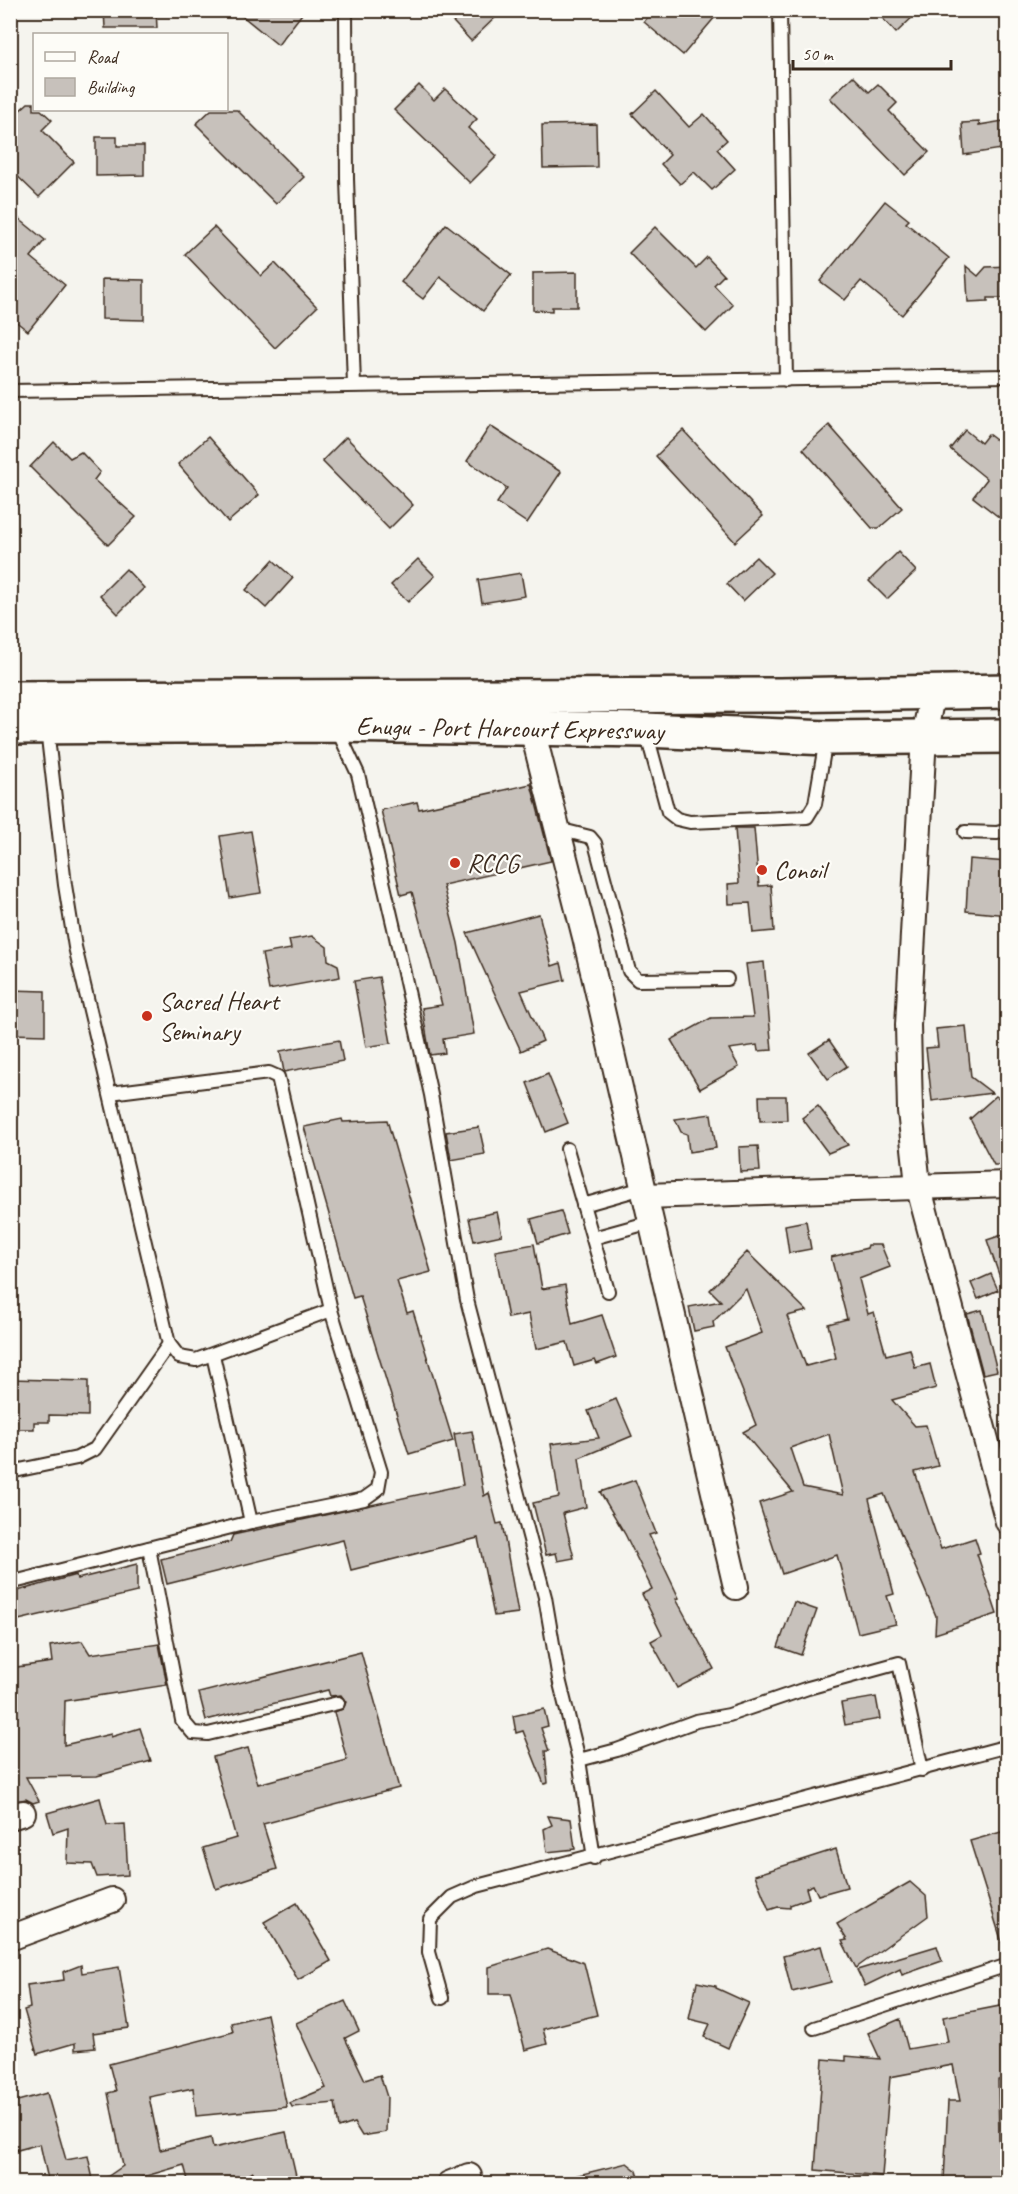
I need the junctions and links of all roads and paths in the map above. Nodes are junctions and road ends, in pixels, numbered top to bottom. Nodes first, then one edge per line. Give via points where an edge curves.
1 (346, 10) edge
2 (780, 10) edge
3 (1008, 376) edge
4 (786, 380) junction
5 (354, 385) junction
6 (10, 391) edge
7 (1008, 691) edge
8 (933, 692) junction
9 (10, 698) edge
10 (335, 725) junction
11 (10, 727) edge
12 (47, 727) junction
13 (532, 729) junction
14 (645, 730) junction
15 (924, 736) junction
16 (1008, 736) edge
17 (826, 738) junction
18 (558, 829) junction
19 (1008, 830) edge
20 (965, 832) dead end
21 (727, 979) dead end
22 (110, 1093) junction
23 (567, 1149) dead end
24 (1008, 1184) edge
25 (918, 1185) junction
26 (644, 1192) junction
27 (583, 1205) junction
28 (651, 1222) junction
29 (592, 1238) junction
30 (608, 1291) dead end
31 (331, 1310) junction
32 (169, 1344) junction
33 (213, 1355) junction
34 (10, 1472) edge
35 (251, 1522) junction
36 (1008, 1522) edge
37 (149, 1548) junction
38 (10, 1583) edge
39 (736, 1587) dead end
40 (338, 1702) dead end
41 (1008, 1746) edge
42 (579, 1760) junction
43 (922, 1770) junction
44 (594, 1858) junction
45 (112, 1900) dead end
46 (10, 1938) edge
47 (1008, 1965) edge
48 (442, 1998) dead end
49 (814, 2028) dead end

1 - 5 lane
2 - 4 lane
3 - 4 lane
4 - 5 lane
5 - 6 lane
7 - 8 highway, Enugu - Port Harcourt Expressway
8 - 9 highway, Enugu - Port Harcourt Expressway
8 - 15 street
10 - 12 highway, Enugu - Port Harcourt Expressway
10 - 13 highway, Enugu - Port Harcourt Expressway
10 - 42 lane via 358,774 392,917 431,1095 467,1300 545,1597 559,1679
11 - 12 highway, Enugu - Port Harcourt Expressway
12 - 22 lane via 74,936
13 - 14 highway, Enugu - Port Harcourt Expressway
13 - 18 street
14 - 17 highway, Enugu - Port Harcourt Expressway
14 - 17 lane via 668,812 690,822 807,817 816,804
15 - 16 highway, Enugu - Port Harcourt Expressway
15 - 17 highway, Enugu - Port Harcourt Expressway
15 - 25 street via 908,1035 910,1111
18 - 21 lane via 590,837 595,843 629,971 638,980
18 - 26 street
19 - 20 lane
22 - 31 lane via 269,1073 278,1077
22 - 32 lane
23 - 27 lane
24 - 25 street
25 - 26 street
25 - 36 street
26 - 27 lane
26 - 28 street
27 - 29 lane
28 - 29 lane
28 - 39 street
29 - 30 lane
31 - 33 lane
31 - 35 lane via 381,1472 378,1489 364,1499
32 - 33 lane via 179,1358 196,1360
32 - 34 lane via 95,1449 77,1458
33 - 35 lane
35 - 37 lane
37 - 38 lane
37 - 40 lane via 182,1720 193,1733 207,1734
41 - 43 lane
42 - 43 lane via 696,1721 729,1715 900,1663
42 - 44 lane
43 - 44 lane
44 - 48 lane via 477,1886 452,1897 430,1919 429,1952
45 - 46 street
47 - 49 lane

